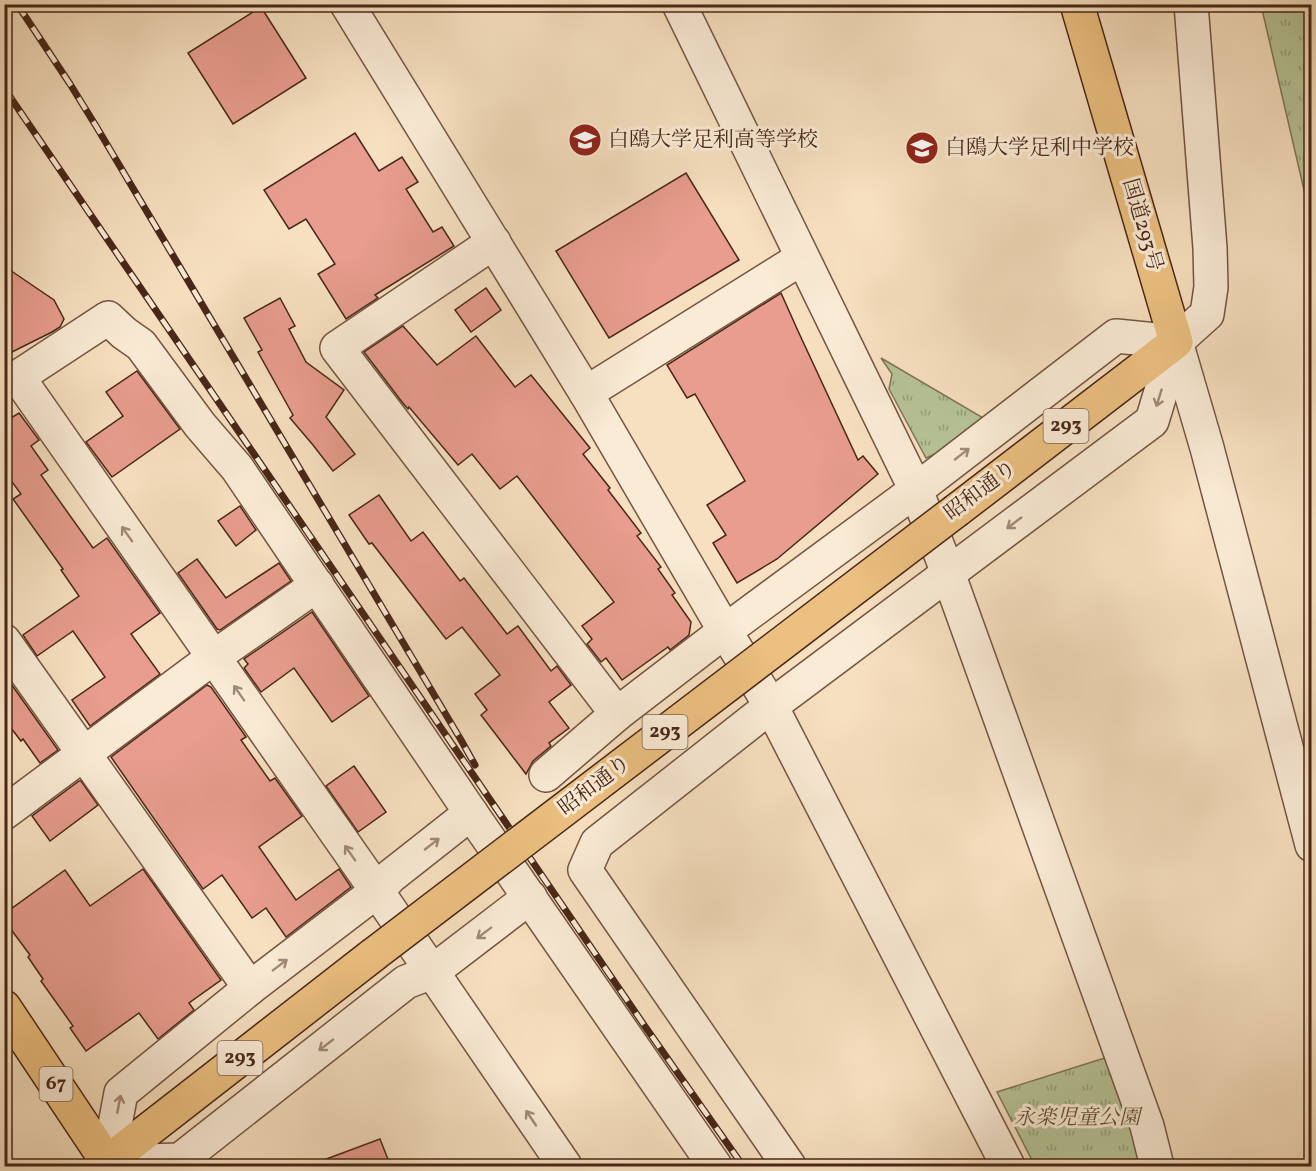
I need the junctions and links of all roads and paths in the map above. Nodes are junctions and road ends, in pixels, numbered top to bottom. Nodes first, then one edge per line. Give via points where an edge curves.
1 (347, 4) edge
2 (679, 4) edge
3 (1077, 4) edge
4 (1191, 4) edge
5 (494, 242) junction
6 (802, 258) junction
7 (1176, 342) junction
8 (11, 379) edge
9 (586, 393) junction
10 (916, 490) junction
11 (948, 573) junction
12 (317, 585) junction
13 (725, 631) junction
14 (4, 641) edge
15 (214, 657) junction
16 (771, 706) junction
17 (617, 714) junction
18 (84, 753) junction
19 (546, 775) dead end
20 (4, 813) edge
21 (471, 813) junction
22 (1311, 845) edge
23 (377, 891) junction
24 (530, 897) junction
25 (432, 972) junction
26 (250, 988) junction
27 (4, 1007) edge
28 (107, 1165) edge
29 (565, 1167) edge
30 (715, 1167) edge
31 (789, 1167) edge
32 (1008, 1167) edge
33 (1157, 1167) edge

1 - 5 street
2 - 6 street
3 - 7 main road, 国道293号
4 - 7 street via 1211,287 1207,314
5 - 9 street
5 - 17 street via 337,348
6 - 9 street
6 - 10 street
10 -> 7 street via 1116,336
7 -> 11 street via 1152,421
7 - 22 street via 1208,448
7 - 28 main road, 昭和通り / 293, bridge via 373,955
8 - 12 street via 108,318 141,345 237,468
15 -> 8 street via 36,405
9 - 13 street
10 - 11 street
10 - 13 street
11 - 16 street
11 - 33 street via 1147,1126
12 - 15 street
12 - 21 street
13 - 16 street
13 - 17 street
14 - 18 street
15 - 18 street
23 -> 15 street
16 - 31 street via 597,843 585,870
16 - 32 street
17 - 19 street
18 - 20 street
18 - 26 street
23 -> 21 street
21 - 24 street
23 - 25 street
26 -> 23 street
24 -> 25 street
24 - 30 street
25 -> 28 street via 406,982 180,1160
29 -> 25 street
28 -> 26 street via 121,1093
27 - 28 main road, 67

